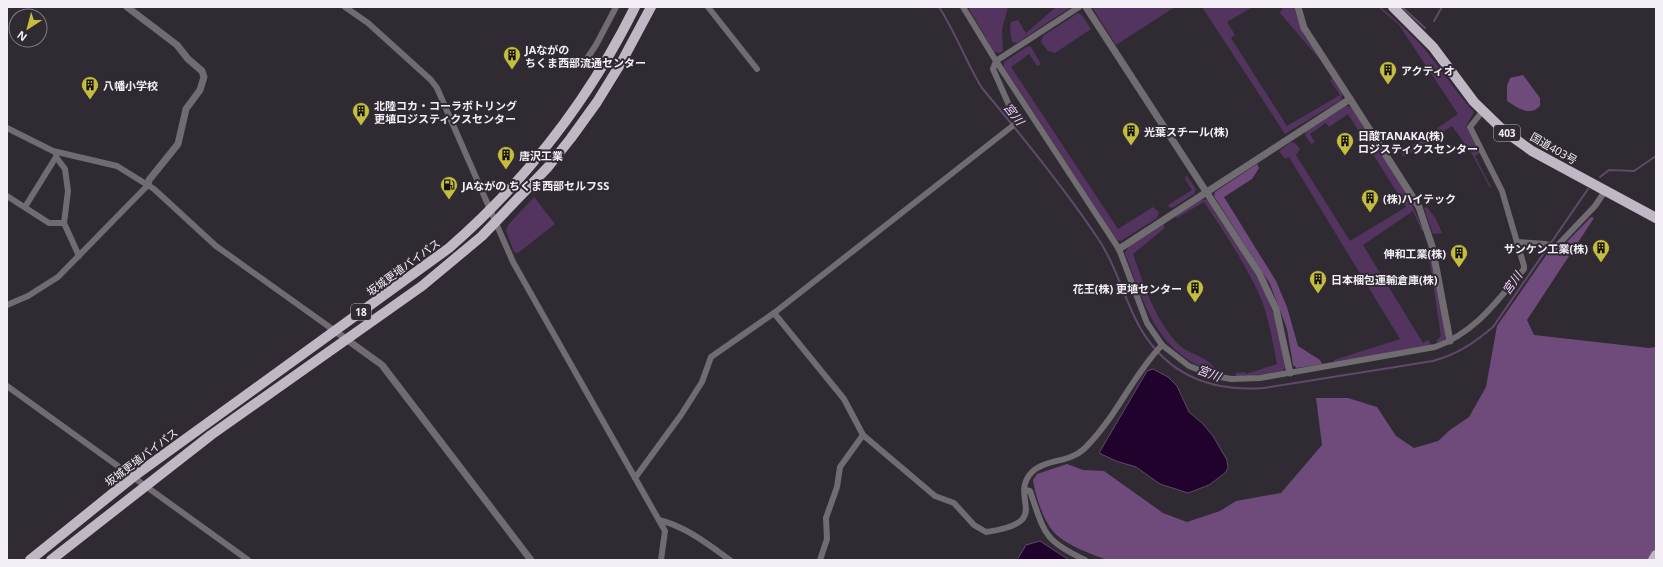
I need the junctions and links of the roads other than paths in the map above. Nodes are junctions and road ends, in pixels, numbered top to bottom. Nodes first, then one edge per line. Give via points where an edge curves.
1 (127, 7) edge
2 (345, 7) edge
3 (616, 7) edge
4 (635, 7) edge
5 (651, 7) edge
6 (708, 7) edge
7 (963, 7) edge
8 (1079, 7) edge
9 (1086, 7) edge
10 (1298, 7) edge
11 (1393, 7) edge
12 (588, 57) dead end
13 (996, 61) junction
14 (757, 69) dead end
15 (1350, 98) junction
16 (1482, 112) junction
17 (7, 128) edge
18 (56, 154) junction
19 (148, 185) junction
20 (1605, 191) junction
21 (1206, 192) junction
22 (7, 196) edge
23 (25, 207) junction
24 (490, 209) junction
25 (1656, 218) edge
26 (495, 222) junction
27 (64, 223) junction
28 (1517, 242) junction
29 (1118, 249) junction
30 (80, 256) junction
31 (7, 305) edge
32 (774, 314) junction
33 (335, 331) junction
34 (347, 340) junction
35 (1450, 341) junction
36 (1161, 347) junction
37 (1290, 373) junction
38 (7, 386) edge
39 (863, 435) junction
40 (133, 477) junction
41 (635, 478) junction
42 (144, 486) junction
43 (1025, 488) junction
44 (659, 520) junction
45 (1656, 555) edge
46 (30, 560) edge
47 (51, 560) edge
48 (248, 560) edge
49 (531, 560) edge
50 (661, 560) edge
51 (730, 560) edge
52 (820, 560) edge
53 (1085, 560) edge
54 (1653, 560) edge

1 - 19 street via 177,45 202,71 204,77 200,90 186,109 178,144 149,180
2 - 24 street via 368,23 437,88
3 - 12 street
4 - 24 highway, 坂城更埴バイパス / 18 via 608,58 571,114 537,157
5 - 26 highway, 18 via 621,63 571,138 548,167
6 - 14 street
7 - 13 street
8 - 13 street
9 - 21 street
10 - 15 street via 1304,28
11 - 16 highway, 国道403号 / 403 via 1433,47
13 - 29 street
13 - 32 street via 993,69 1016,121 1015,124
15 - 21 street
15 - 35 street via 1419,207 1432,246
16 - 20 highway, 国道403号 / 403 via 1529,149
16 - 28 street via 1470,127 1502,190
17 - 18 street
18 - 19 street via 117,166
18 - 23 street
18 - 27 street via 65,169 68,191
19 - 30 street
19 - 33 street via 216,246
20 - 25 highway, 国道403号 / 403
20 - 28 street via 1595,206 1556,247
21 - 29 street
21 - 37 street via 1259,273 1276,309
22 - 23 street
23 - 27 street via 49,223
24 - 26 street
24 - 33 highway, 坂城更埴バイパス / 18 via 449,248
26 - 34 highway, 18 via 422,286
26 - 41 street via 513,262
27 - 30 street
28 - 35 street via 1524,269 1478,322
29 - 36 street via 1147,323
30 - 31 street via 47,284
32 - 39 street via 844,399
32 - 41 street via 711,357 702,382
33 - 34 street
33 - 40 highway, 坂城更埴バイパス / 18
34 - 42 highway, 18
34 - 49 street via 382,365
35 - 37 street via 1435,347
36 - 37 street via 1189,366 1215,376 1250,379
36 - 43 street via 1152,354 1105,426 1083,449 1073,457 1041,466 1028,477
38 - 40 street
39 - 43 street via 935,496 954,503 974,525 986,532 1019,524 1027,512
39 - 52 street via 840,467 837,488 826,518 827,539
40 - 42 street
40 - 46 highway, 坂城更埴バイパス / 18
41 - 44 street
42 - 47 highway, 18
42 - 48 street
43 - 53 street via 1030,491 1050,540
44 - 50 street via 665,531
44 - 51 street via 687,531
45 - 54 highway

